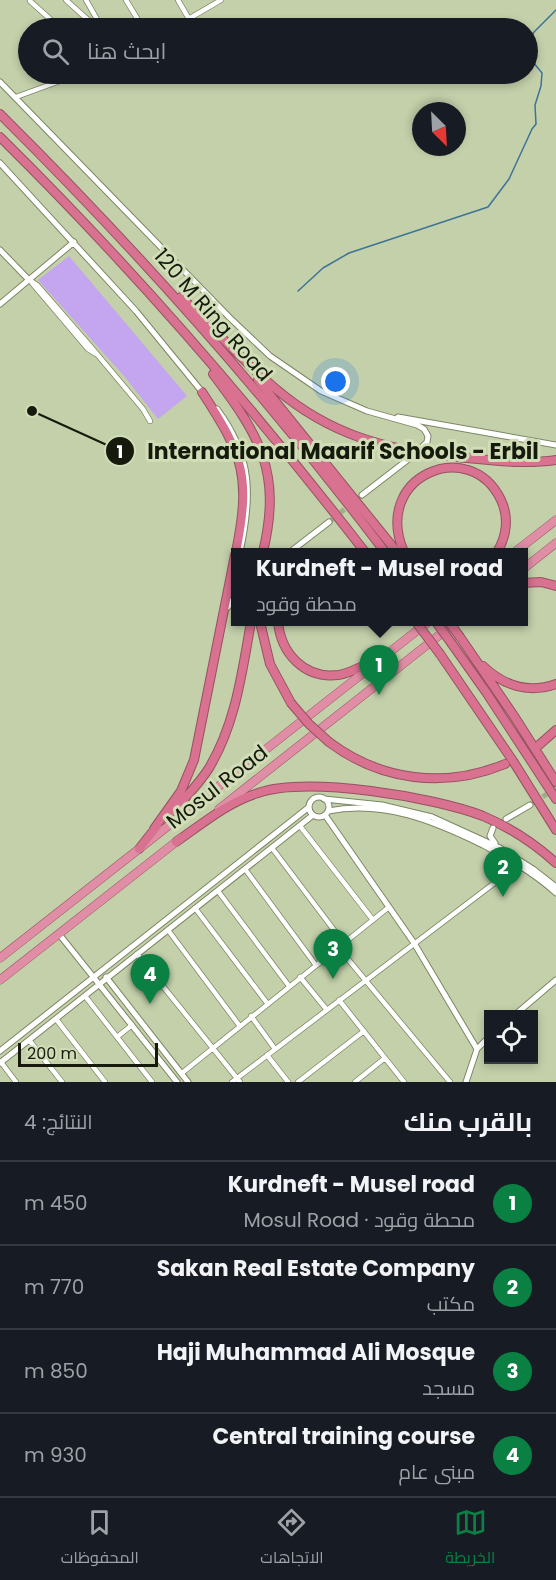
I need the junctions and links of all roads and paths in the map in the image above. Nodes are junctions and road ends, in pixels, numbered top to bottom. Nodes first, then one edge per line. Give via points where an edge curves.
1 (66, 0) edge
2 (86, 0) edge
3 (126, 0) edge
4 (178, 0) edge
5 (221, 0) edge
6 (30, 1) edge
7 (49, 18) edge
8 (86, 18) edge
9 (96, 18) edge
10 (137, 18) edge
11 (188, 18) edge
12 (191, 18) edge
13 (0, 82) edge
14 (53, 84) edge
15 (16, 98) junction
16 (0, 114) edge
17 (0, 137) edge
18 (0, 163) edge
19 (74, 242) junction
20 (0, 250) edge
21 (154, 273) junction
22 (28, 281) junction
23 (0, 302) edge
24 (168, 314) junction
25 (223, 338) junction
26 (202, 392) joint
27 (377, 414) junction
28 (150, 421) dead end
29 (556, 445) edge
30 (422, 447) dead end
31 (410, 458) dead end
32 (556, 460) edge
33 (362, 495) tunnel mouth
34 (556, 520) edge
35 (329, 522) tunnel mouth
36 (556, 543) edge
37 (238, 548) edge
38 (264, 548) edge
39 (295, 548) edge
40 (362, 548) edge
41 (382, 548) edge
42 (394, 548) edge
43 (402, 548) edge
44 (499, 548) edge
45 (520, 548) edge
46 (528, 565) edge
47 (231, 582) edge
48 (528, 583) edge
49 (556, 586) edge
50 (231, 600) edge
51 (250, 626) edge
52 (261, 626) edge
53 (279, 626) edge
54 (420, 626) edge
55 (422, 626) edge
56 (439, 626) edge
57 (450, 626) edge
58 (452, 626) edge
59 (220, 634) junction
60 (467, 646) junction
61 (382, 657) junction
62 (556, 684) edge
63 (556, 730) edge
64 (539, 745) dead end
65 (505, 764) dead end
66 (556, 782) edge
67 (324, 799) junction
68 (556, 799) edge
69 (530, 805) tunnel mouth
70 (309, 807) junction
71 (327, 813) junction
72 (313, 815) junction
73 (506, 819) dead end
74 (300, 826) junction
75 (493, 828) dead end
76 (154, 829) junction
77 (556, 830) edge
78 (176, 842) junction
79 (272, 848) junction
80 (500, 848) junction
81 (139, 849) junction
82 (507, 858) junction
83 (556, 863) edge
84 (522, 867) junction
85 (245, 869) junction
86 (505, 875) junction
87 (556, 887) edge
88 (218, 891) junction
89 (556, 893) edge
90 (199, 895) junction
91 (204, 902) junction
92 (388, 907) junction
93 (195, 908) junction
94 (373, 920) junction
95 (168, 930) junction
96 (59, 933) junction
97 (343, 942) junction
98 (414, 943) junction
99 (337, 946) junction
100 (137, 954) junction
101 (0, 958) edge
102 (315, 964) junction
103 (101, 971) junction
104 (94, 977) junction
105 (300, 977) junction
106 (106, 978) junction
107 (0, 980) edge
108 (365, 980) junction
109 (556, 980) edge
110 (99, 984) junction
111 (289, 986) junction
112 (85, 996) junction
113 (339, 1000) junction
114 (267, 1004) junction
115 (327, 1010) junction
116 (521, 1010) edge
117 (251, 1016) junction
118 (56, 1019) junction
119 (132, 1025) junction
120 (239, 1025) junction
121 (363, 1031) junction
122 (117, 1037) junction
123 (29, 1040) junction
124 (11, 1043) junction
125 (484, 1043) edge
126 (213, 1048) junction
127 (275, 1049) junction
128 (477, 1049) junction
129 (16, 1050) junction
130 (0, 1051) edge
131 (267, 1055) junction
132 (386, 1058) junction
133 (0, 1062) edge
134 (182, 1073) junction
135 (236, 1081) edge
136 (16, 1082) edge
137 (62, 1082) edge
138 (105, 1082) edge
139 (152, 1082) edge
140 (177, 1082) edge
141 (188, 1082) edge
142 (288, 1082) edge
143 (298, 1082) edge
144 (355, 1082) edge
145 (404, 1082) edge
146 (450, 1082) edge
147 (466, 1082) edge

1 - 8 street
2 - 9 street
3 - 10 street
4 - 11 street
5 - 12 street
6 - 7 street
13 - 15 street
14 - 15 street
15 - 27 street via 263,350 321,391
16 - 21 highway, 120 M Ring Road
17 - 24 highway, 120 M Ring Road
18 - 19 street
19 - 22 street
19 - 26 street
20 - 22 street
21 - 25 highway
21 - 41 highway, 120 M Ring Road via 283,424
22 - 23 street
22 - 28 street via 37,285
24 - 38 highway via 238,406 260,446 270,487
24 - 40 highway, 120 M Ring Road
25 - 32 highway via 301,409 369,442 429,454 514,462
25 - 42 highway
26 - 37 highway via 228,432 240,466 244,502
27 - 29 street
27 - 30 street via 422,427 428,436
31 - 33 street
34 - 45 highway
35 - 39 street
36 - 46 highway
43 - 44 highway via 397,520 404,495 416,480 444,468 465,470 482,477 494,488 504,506 506,524
47 - 59 highway
48 - 49 highway
50 - 59 street
51 - 76 highway via 233,714 218,751 189,794
52 - 65 highway, bridge via 270,664 291,703 329,742 364,764 390,773 437,779 481,773
53 - 61 highway via 290,656 312,672 337,675
54 - 77 highway, bridge
55 - 61 highway, Mosul Road
56 - 68 highway, bridge
57 - 78 highway, Mosul Road
58 - 60 highway, bridge
59 - 76 highway via 194,760 181,791
60 - 62 highway via 487,669 509,684 535,689
60 - 66 highway
61 - 81 highway, Mosul Road
63 - 64 highway
67 - 70 street via 314,799
67 - 71 street via 328,803
67 - 80 street via 419,812
69 - 73 street
70 - 72 street
70 - 90 street
71 - 72 street
71 - 82 street via 355,808 400,812 441,825
71 - 92 street
72 - 74 street
74 - 79 street
74 - 94 street
75 - 80 street via 490,838
76 - 81 highway
78 - 83 highway via 249,796 275,788 322,788 460,808 512,831
78 - 96 highway, Mosul Road
79 - 85 street
79 - 97 street
80 - 87 street
81 - 101 highway, Mosul Road
82 - 84 street
82 - 86 street via 509,867
84 - 86 street
84 - 89 street
85 - 88 street
85 - 102 street
86 - 98 street
88 - 91 street
88 - 111 street
90 - 91 street
90 - 103 street
91 - 93 street
92 - 94 street
92 - 98 street
93 - 95 street
93 - 114 street
94 - 97 street
95 - 100 street
95 - 120 street
96 - 104 street
96 - 107 highway, Mosul Road
97 - 99 street
98 - 108 street
98 - 128 street
99 - 102 street
99 - 108 street
100 - 106 street
100 - 126 street
102 - 105 street
103 - 104 street
103 - 106 street
104 - 110 street
104 - 124 street
105 - 111 street
105 - 115 street
106 - 110 street
106 - 134 street
108 - 113 street
108 - 146 street
109 - 116 street
110 - 112 street
110 - 119 street
111 - 114 street
112 - 118 street
112 - 122 street
113 - 115 street
113 - 121 street
114 - 117 street
115 - 127 street
117 - 120 street
117 - 127 street
118 - 123 street
118 - 138 street
119 - 122 street
119 - 140 street
120 - 126 street
121 - 132 street
121 - 143 street
122 - 139 street
123 - 129 street
123 - 137 street
124 - 129 street
124 - 130 street
125 - 128 street
126 - 134 street
126 - 135 street
127 - 131 street
128 - 147 street
129 - 133 street
131 - 135 street
131 - 142 street
132 - 144 street
132 - 145 street
133 - 136 street
134 - 141 street

